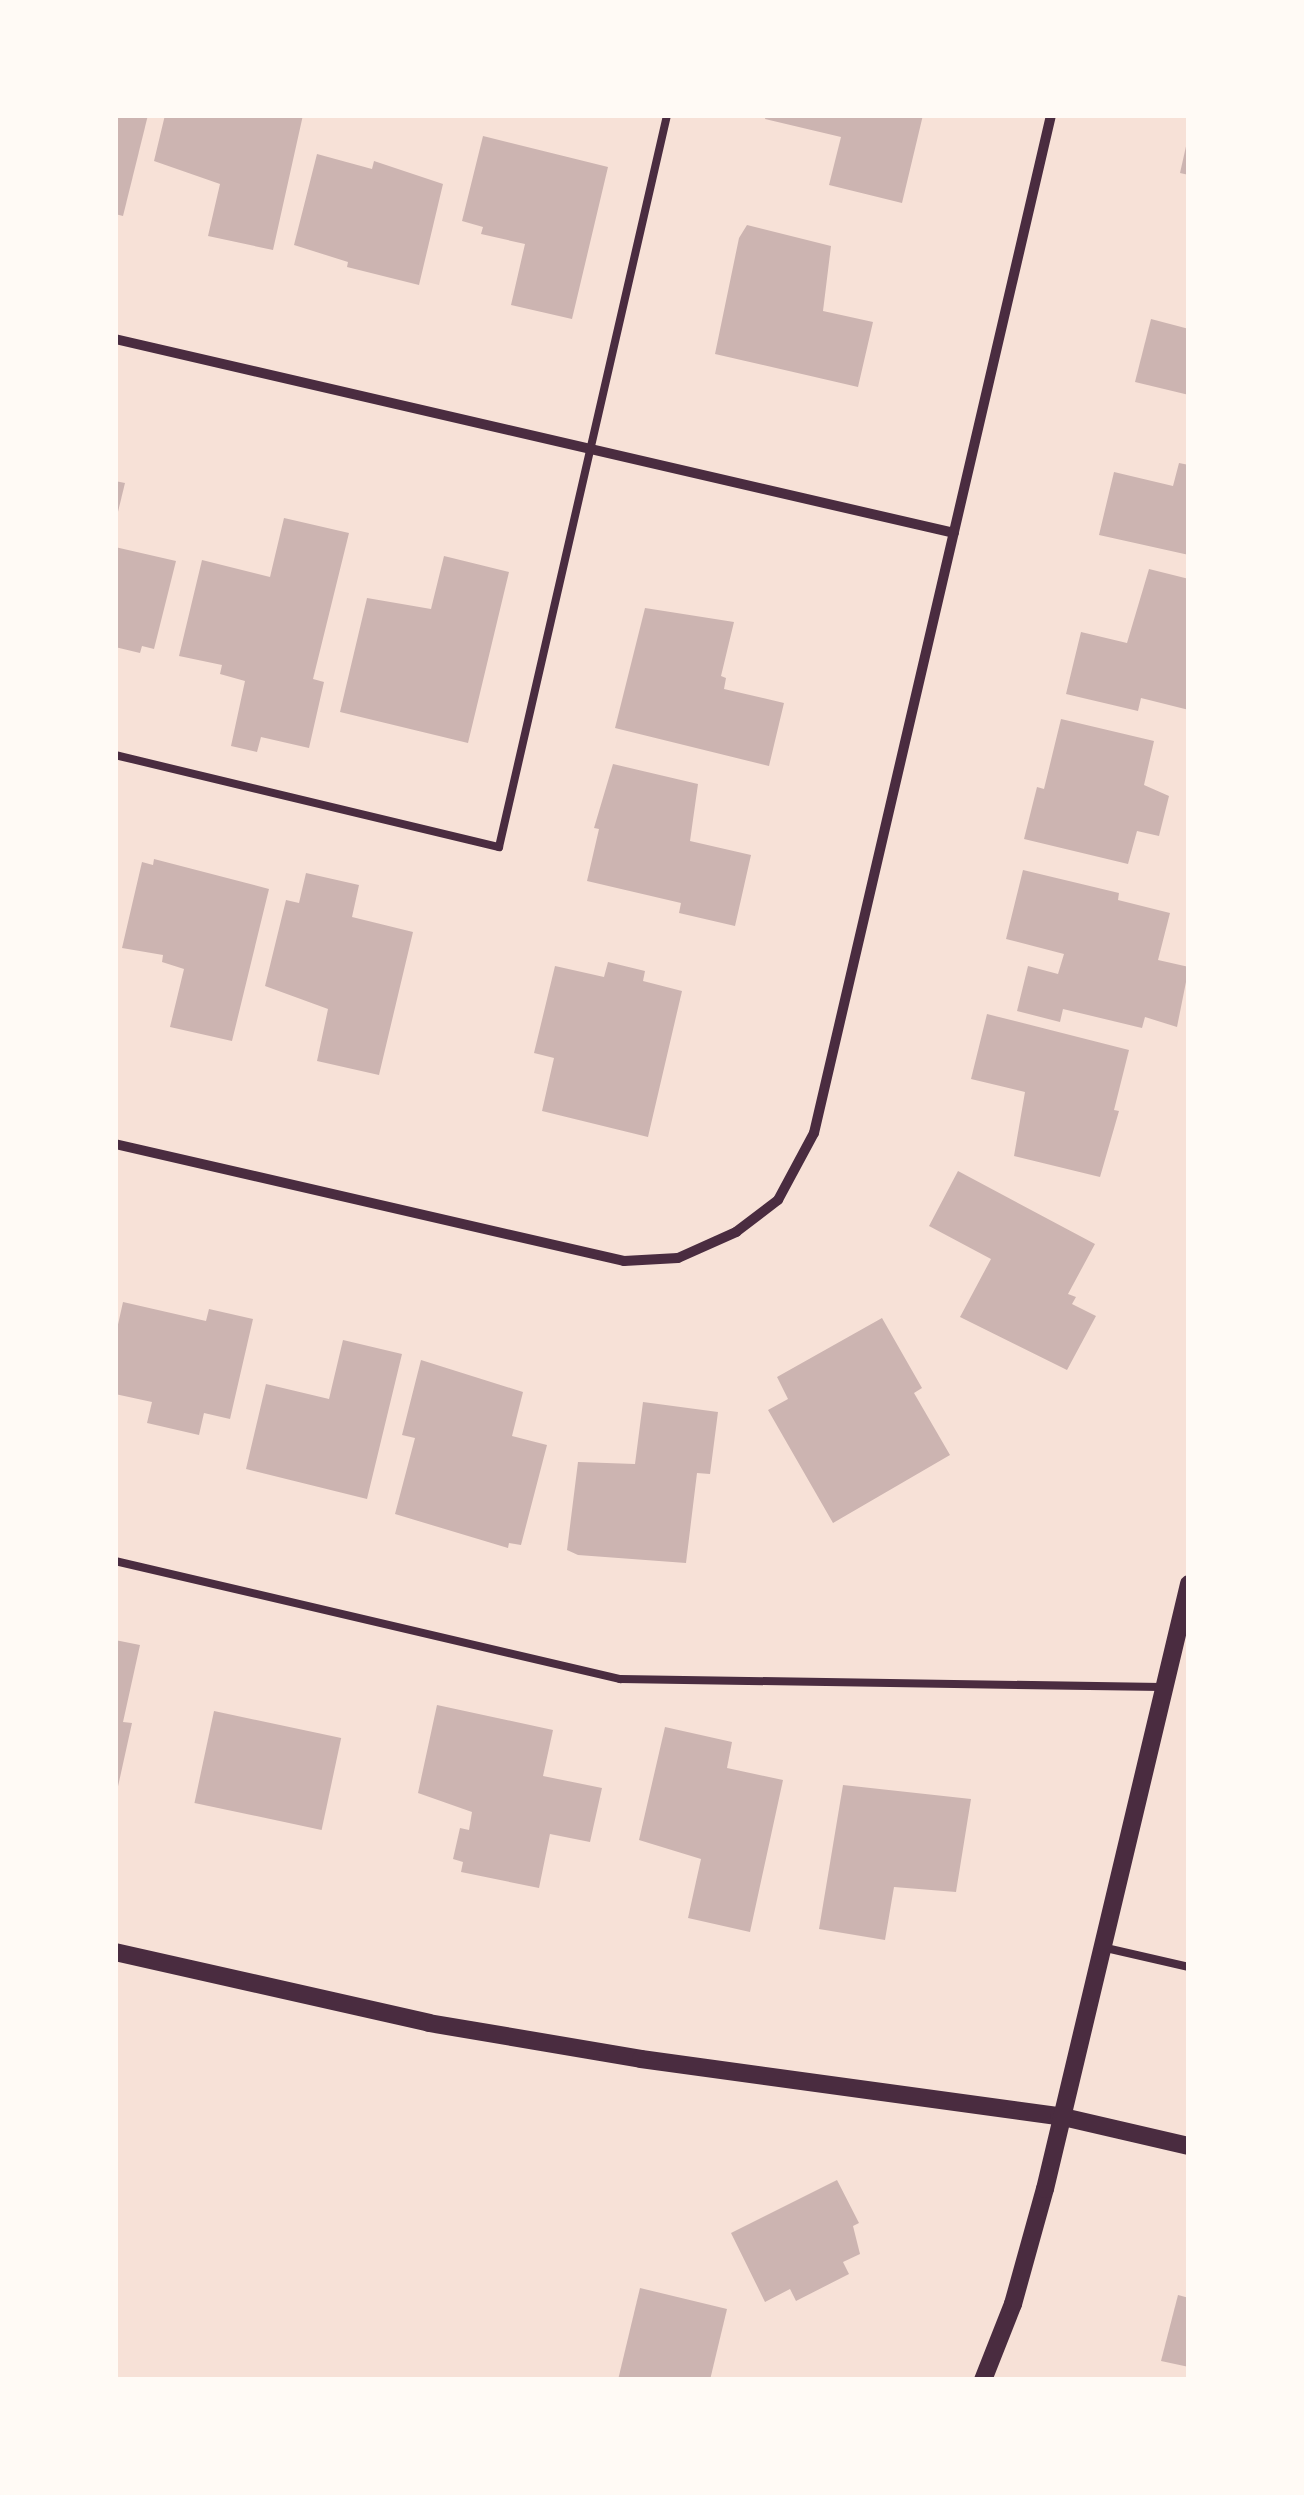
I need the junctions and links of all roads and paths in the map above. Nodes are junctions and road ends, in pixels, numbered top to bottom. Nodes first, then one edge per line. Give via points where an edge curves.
1 (667, 115) edge
2 (1051, 115) edge
3 (115, 339) edge
4 (590, 449) junction
5 (954, 533) junction
6 (115, 755) edge
7 (115, 1144) edge
8 (115, 1561) edge
9 (1189, 1584) edge
10 (1164, 1688) junction
11 (1104, 1948) junction
12 (115, 1952) edge
13 (1189, 1967) edge
14 (1060, 2116) junction
15 (1189, 2146) edge
16 (983, 2380) edge

1 - 4 lane
2 - 5 street
3 - 4 street
4 - 5 street
4 - 6 lane via 500,847
5 - 7 street via 814,1132 778,1200 736,1232 678,1258 624,1261
8 - 10 lane via 620,1679
9 - 10 street
10 - 11 street
11 - 13 lane
11 - 14 street
12 - 14 street via 429,2023
14 - 15 street
14 - 16 street via 1013,2304

